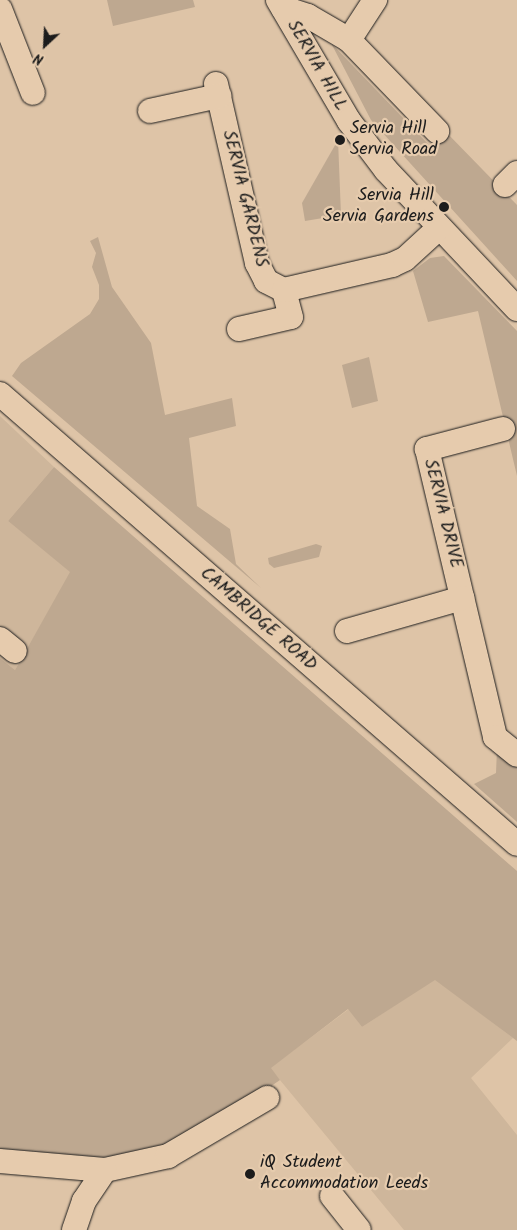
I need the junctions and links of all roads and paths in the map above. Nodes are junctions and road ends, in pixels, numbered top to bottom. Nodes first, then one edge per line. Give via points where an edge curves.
1 (375, 0) edge
2 (281, 4) edge
3 (0, 9) edge
4 (349, 40) junction
5 (33, 93) dead end
6 (150, 111) dead end
7 (437, 131) dead end
8 (439, 228) junction
9 (284, 290) junction
10 (517, 309) edge
11 (239, 329) dead end
12 (0, 394) edge
13 (503, 429) dead end
14 (462, 598) junction
15 (347, 632) dead end
16 (517, 755) edge
17 (517, 844) edge
18 (267, 1098) dead end
19 (0, 1161) edge
20 (105, 1170) junction
21 (332, 1196) dead end
22 (74, 1230) edge
23 (359, 1230) edge

1 - 4 street
2 - 4 street
2 - 8 street, SERVIA HILL via 349,121
3 - 5 street
4 - 7 street
6 - 9 street, SERVIA GARDENS via 218,90 257,263 266,281
8 - 9 street via 392,265
8 - 10 street, SERVIA HILL
9 - 11 street via 291,317
12 - 17 street, CAMBRIDGE ROAD
13 - 14 street, SERVIA DRIVE via 426,449
14 - 15 street
14 - 16 street, SERVIA DRIVE via 495,737
18 - 20 street via 168,1156
19 - 20 street
20 - 22 street via 84,1201
21 - 23 street

